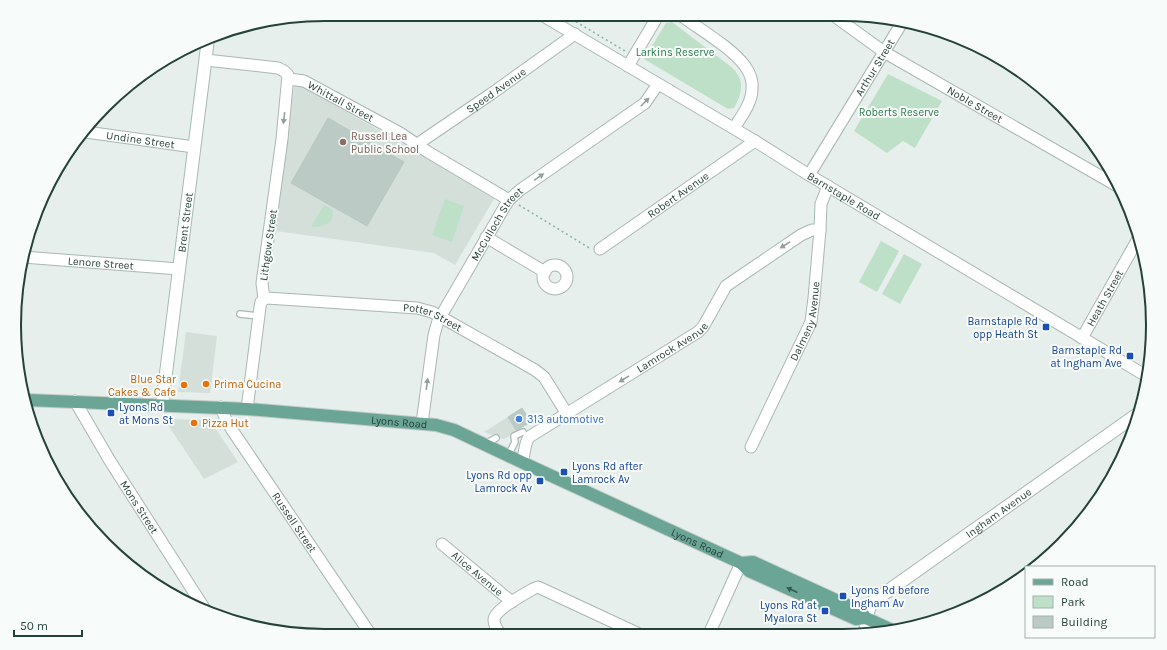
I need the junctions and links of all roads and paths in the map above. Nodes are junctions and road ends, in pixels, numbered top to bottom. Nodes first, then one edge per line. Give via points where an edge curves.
1 (552, 21) edge
2 (575, 21) edge
3 (655, 21) edge
4 (689, 21) edge
5 (841, 21) edge
6 (899, 27) edge
7 (575, 34) junction
8 (207, 45) edge
9 (884, 52) junction
10 (634, 56) junction
11 (206, 60) junction
12 (628, 66) junction
13 (289, 79) junction
14 (658, 84) junction
15 (734, 128) junction
16 (90, 133) edge
17 (755, 141) junction
18 (416, 144) junction
19 (194, 147) junction
20 (809, 175) junction
21 (1110, 182) edge
22 (828, 186) junction
23 (509, 200) junction
24 (820, 230) junction
25 (486, 237) junction
26 (1136, 245) edge
27 (600, 249) joint
28 (29, 257) edge
29 (179, 269) junction
30 (545, 272) dead end
31 (264, 299) junction
32 (240, 314) dead end
33 (259, 316) junction
34 (441, 316) junction
35 (1082, 338) junction
36 (1142, 373) edge
37 (30, 400) edge
38 (75, 401) junction
39 (162, 405) junction
40 (221, 407) junction
41 (247, 409) junction
42 (567, 414) junction
43 (1131, 418) edge
44 (422, 422) junction
45 (523, 432) dead end
46 (496, 438) dead end
47 (485, 445) junction
48 (751, 447) dead end
49 (508, 456) junction
50 (522, 462) junction
51 (442, 544) dead end
52 (742, 563) junction
53 (200, 602) edge
54 (512, 602) junction
55 (866, 618) junction
56 (883, 626) edge
57 (865, 628) edge
58 (366, 629) edge
59 (497, 629) edge
60 (628, 629) edge
61 (712, 629) edge

1 - 7 street, Barnstaple Road
2 - 10 path
3 - 10 street
4 - 15 street via 737,57 752,78 748,104
5 - 9 street, Noble Street
6 - 9 street, Arthur Street
7 - 12 street, Barnstaple Road
7 - 18 street, Speed Avenue
8 - 11 main road, Brent Street
9 - 20 street, Arthur Street
9 - 21 street, Noble Street
10 - 12 street
11 - 13 street, Whittall Street via 278,68 287,72
11 - 19 main road, Brent Street
12 - 14 street, Barnstaple Road
13 - 18 street, Whittall Street via 304,81
13 -> 31 street, Lithgow Street via 262,283
14 - 15 street, Barnstaple Road
23 -> 14 street, McCulloch Street via 645,103
15 - 17 street, Barnstaple Road
16 - 19 street, Undine Street
17 - 20 street, Barnstaple Road
17 - 27 street, Robert Avenue
18 - 23 street, Whittall Street
19 - 29 main road, Brent Street
20 - 22 street, Barnstaple Road
22 - 24 street, Dalmeny Avenue via 821,204
22 - 35 street, Barnstaple Road
23 - 25 street, McCulloch Street
23 - 27 path via 592,250
24 -> 42 street, Lamrock Avenue via 812,230 801,235 726,286 698,332
24 - 48 street, Dalmeny Avenue via 811,322
25 - 30 street
25 - 34 street, McCulloch Street
26 - 35 street, Heath Street
28 - 29 street, Lenore Street
29 - 39 main road, Brent Street
31 - 33 street, Lithgow Street via 261,302
31 - 34 street, Potter Street via 417,308
32 - 33 lane
33 - 41 street, Lithgow Street
34 - 42 street, Potter Street via 535,370 544,377
44 -> 34 street, McCulloch Street via 434,335
35 - 36 street, Barnstaple Road
37 - 38 main road, Lyons Road
38 - 39 main road, Lyons Road
38 - 53 street, Mons Street via 110,461
39 - 40 main road, Lyons Road
40 - 41 main road, Lyons Road
40 - 58 street, Russell Street via 232,430
41 - 44 main road, Lyons Road
42 - 50 street, Lamrock Avenue via 529,437
43 - 55 main road, Ingham Avenue via 871,603
44 - 47 main road, Lyons Road via 454,430
45 - 49 lane via 514,436 515,442
46 - 47 lane
47 - 49 main road, Lyons Road
49 - 50 main road, Lyons Road
50 - 52 main road, Lyons Road
51 - 54 street, Alice Avenue
52 - 55 main road, Lyons Road via 753,562 860,611
52 - 61 street
54 - 59 street via 496,613 493,620
54 - 60 street via 538,587
55 - 56 main road, Lyons Road
55 - 57 street

